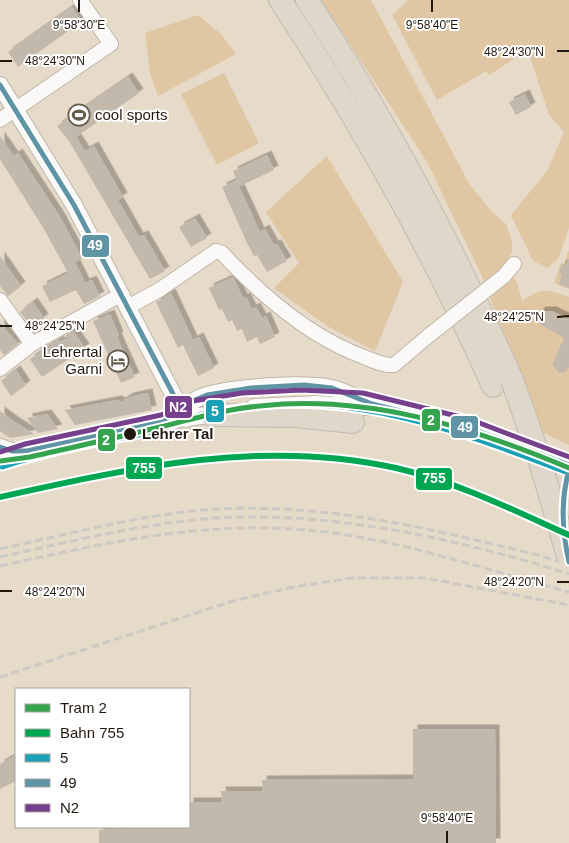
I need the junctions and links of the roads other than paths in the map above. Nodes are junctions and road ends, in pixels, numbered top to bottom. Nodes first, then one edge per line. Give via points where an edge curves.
1 (280, 0) edge
2 (307, 0) edge
3 (81, 2) edge
4 (0, 85) edge
5 (16, 110) junction
6 (0, 120) edge
7 (514, 264) dead end
8 (0, 300) edge
9 (125, 301) junction
10 (32, 344) junction
11 (0, 369) edge
12 (502, 383) junction
13 (389, 407) junction
14 (184, 415) junction
15 (212, 415) junction
16 (353, 422) dead end
17 (0, 447) edge
18 (27, 451) junction
19 (0, 460) edge
20 (569, 465) edge
21 (569, 470) edge
22 (568, 559) edge

1 - 12 highway via 318,57 399,195
2 - 12 highway via 413,176 472,289
3 - 5 street via 111,44
4 - 5 street
5 - 6 street
5 - 9 street via 74,205
7 - 9 street, bridge via 504,276 394,365 336,346 278,307 222,253 216,251 159,290
8 - 10 street
9 - 10 street
9 - 14 street
10 - 11 street
12 - 22 highway, bridge via 535,445
13 - 14 street via 369,403 332,388 283,387 209,394 196,399
13 - 15 street via 276,404
13 - 20 street via 467,426
14 - 15 street
14 - 18 street
15 - 16 highway via 276,415
17 - 18 street
18 - 19 street
21 - 22 highway, bridge via 562,512

